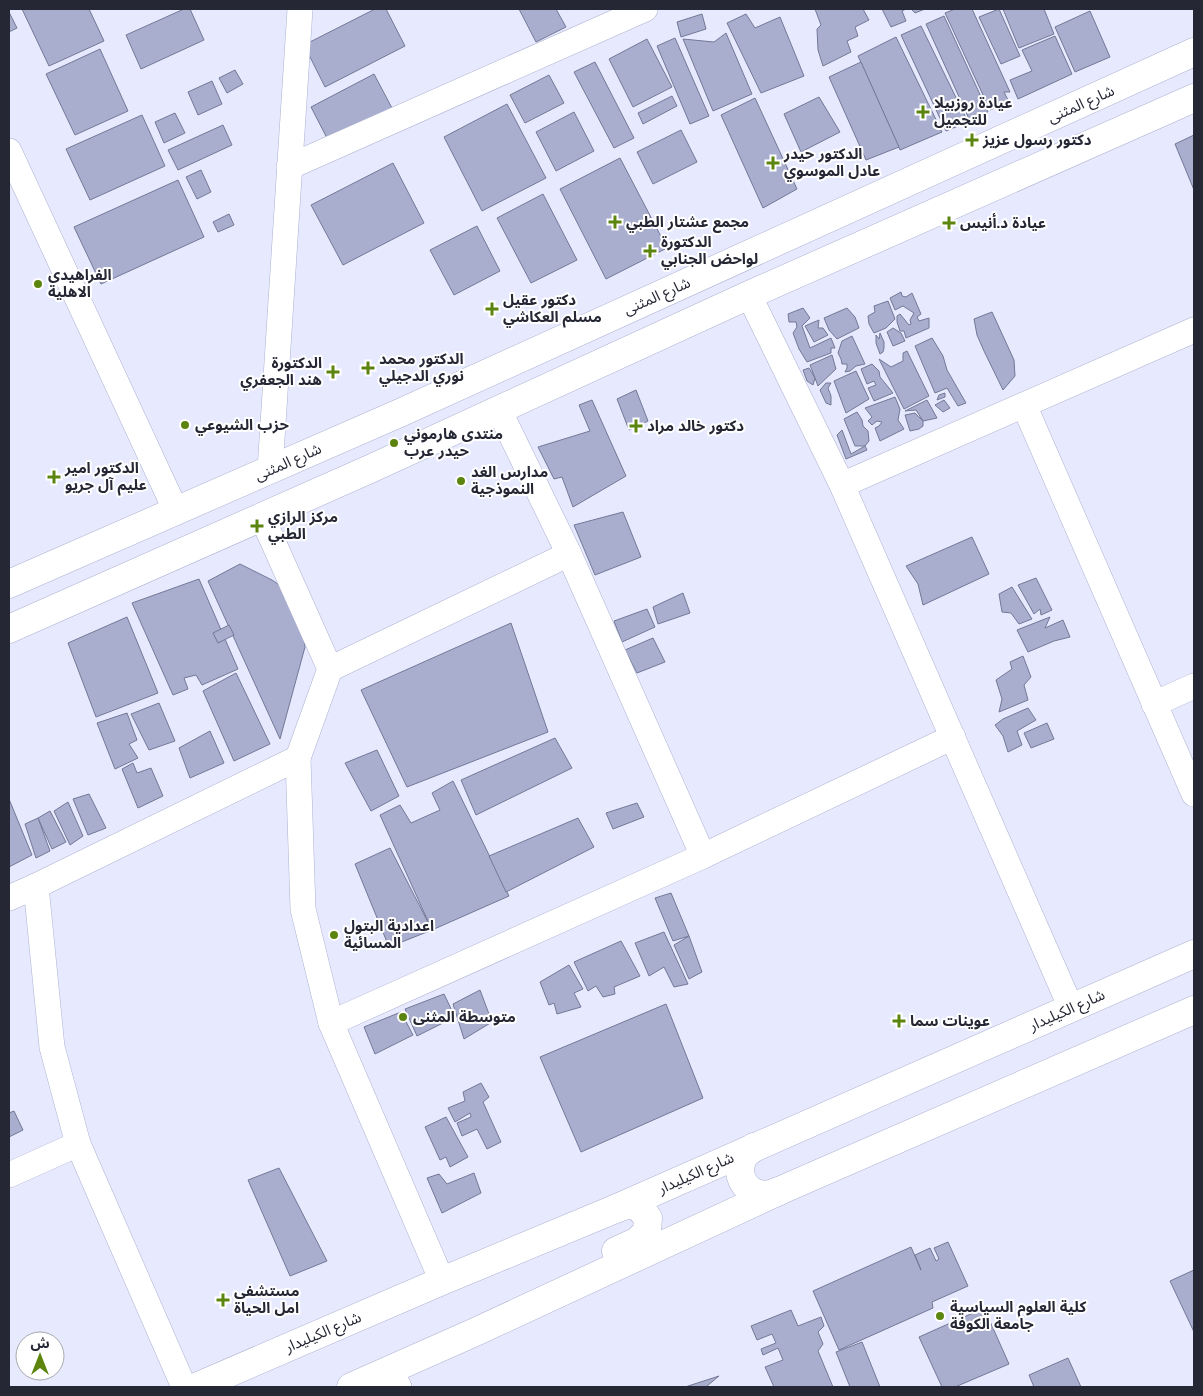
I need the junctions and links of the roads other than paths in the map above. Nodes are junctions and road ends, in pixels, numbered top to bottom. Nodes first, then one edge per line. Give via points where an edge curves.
1 (300, 9) edge
2 (645, 9) edge
3 (1194, 52) edge
4 (1194, 98) edge
5 (9, 151) edge
6 (289, 168) junction
7 (749, 295) junction
8 (1194, 330) edge
9 (1024, 405) junction
10 (500, 410) junction
11 (402, 412) junction
12 (352, 434) junction
13 (421, 445) junction
14 (370, 468) junction
15 (270, 470) junction
16 (842, 485) junction
17 (176, 511) junction
18 (262, 517) junction
19 (569, 554) junction
20 (9, 584) edge
21 (9, 629) edge
22 (330, 669) junction
23 (1194, 686) edge
24 (1154, 704) junction
25 (953, 737) junction
26 (298, 758) junction
27 (1194, 794) edge
28 (704, 856) junction
29 (36, 886) junction
30 (9, 898) edge
31 (1194, 954) edge
32 (1071, 1008) junction
33 (1194, 1010) edge
34 (331, 1023) junction
35 (78, 1144) junction
36 (754, 1148) junction
37 (9, 1175) edge
38 (779, 1191) junction
39 (615, 1209) junction
40 (442, 1280) junction
41 (473, 1333) junction
42 (395, 1378) edge
43 (184, 1387) edge
44 (196, 1387) edge
45 (351, 1387) edge

1 - 6 street
2 - 6 street
3 - 11 main road, شارع المثنى
4 - 7 main road
5 - 17 street
6 - 15 street
7 - 10 main road
7 - 16 street
8 - 9 street
9 - 16 street
9 - 24 street
10 - 13 main road
10 - 19 street
11 - 12 main road, شارع المثنى
11 - 13 main road via 397,419 398,436 405,443
12 - 14 main road via 369,437 375,444 376,462
12 - 15 main road, شارع المثنى
13 - 14 main road
14 - 18 main road
15 - 17 main road, شارع المثنى
16 - 25 street
17 - 20 main road, شارع المثنى
18 - 21 main road
18 - 22 street
19 - 22 street
19 - 28 street
22 - 26 street
23 - 24 street
24 - 27 street
25 - 28 street
25 - 32 street
26 - 29 street
26 - 34 street via 303,909
28 - 34 street
29 - 30 street
29 - 35 street via 52,1047
31 - 32 main road, شارع الكيليدار
32 - 36 main road, شارع الكيليدار
33 - 38 main road
34 - 40 street
35 - 37 street
35 - 43 street
36 - 38 main road via 744,1156 739,1169 743,1182 752,1192 766,1196
36 - 39 main road, شارع الكيليدار
38 - 41 main road
39 - 40 main road, شارع الكيليدار
39 - 41 main road via 627,1204 640,1208 648,1218 647,1231 638,1241 496,1302
40 - 44 main road, شارع الكيليدار
41 - 42 main road
42 - 45 main road

